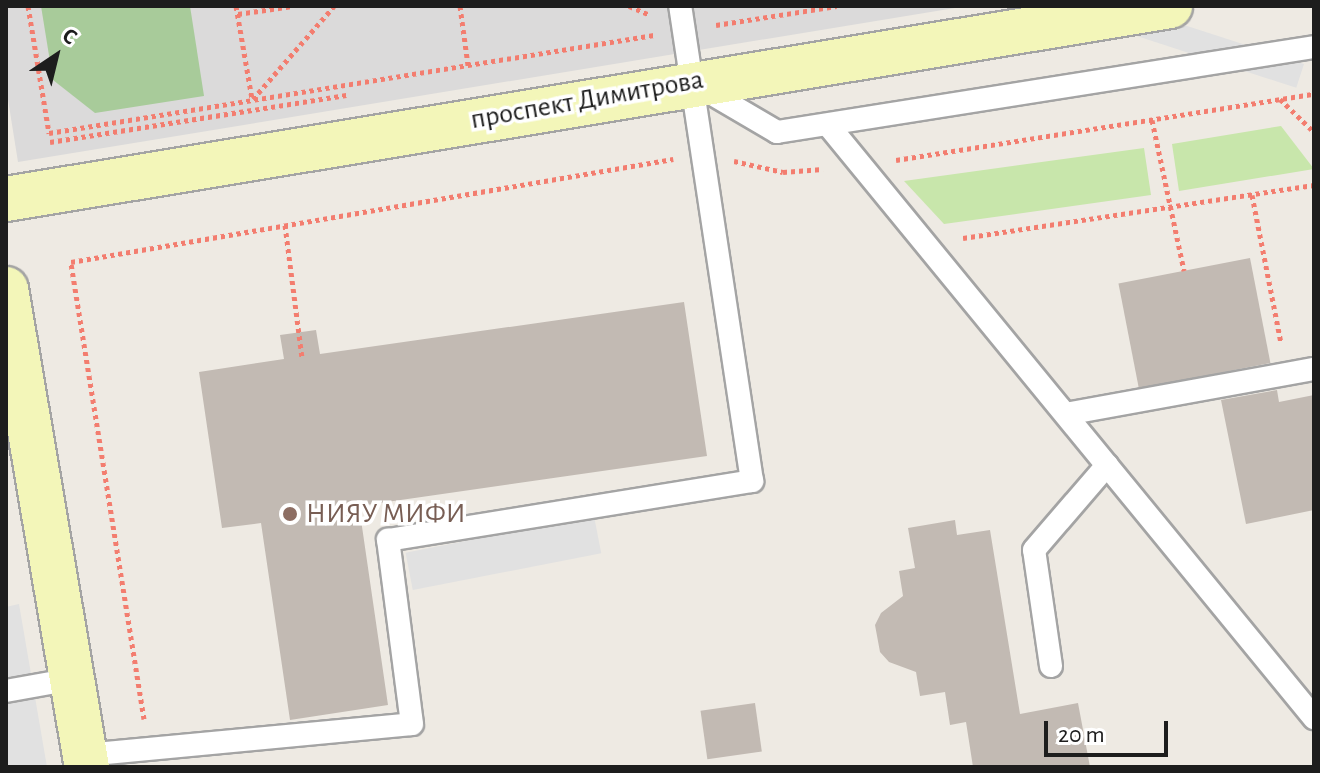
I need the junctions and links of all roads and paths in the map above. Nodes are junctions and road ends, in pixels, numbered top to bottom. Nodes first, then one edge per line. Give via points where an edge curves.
1 (28, 6) edge
2 (236, 6) edge
3 (292, 6) edge
4 (334, 6) edge
5 (460, 6) edge
6 (680, 6) edge
7 (837, 6) edge
8 (1170, 6) edge
9 (238, 14) junction
10 (684, 30) junction
11 (1314, 47) edge
12 (468, 65) junction
13 (692, 82) junction
14 (1279, 98) dead end
15 (252, 100) junction
16 (1152, 120) dead end
17 (828, 125) junction
18 (1314, 132) edge
19 (1314, 185) edge
20 (1252, 195) junction
21 (6, 199) edge
22 (1170, 207) junction
23 (285, 225) dead end
24 (926, 243) junction
25 (71, 262) dead end
26 (1184, 271) dead end
27 (6, 289) edge
28 (302, 357) dead end
29 (1314, 369) edge
30 (1287, 374) junction
31 (1066, 414) junction
32 (1107, 465) junction
33 (1051, 666) dead end
34 (73, 679) junction
35 (6, 691) edge
36 (1314, 718) edge
37 (149, 751) junction
38 (86, 761) edge

1 - 15 path via 49,133
2 - 9 path
3 - 9 path
4 - 15 path
5 - 12 path
6 - 10 lane
7 - 10 path
8 - 13 main road, проспект Димитрова
9 - 15 path
10 - 12 path
10 - 13 lane
11 - 17 lane
12 - 15 path
13 - 17 lane via 777,132
13 - 21 main road, проспект Димитрова
13 - 37 lane via 752,481 388,540 412,724
14 - 18 path
16 - 22 path
17 - 24 lane
19 - 20 path
20 - 22 path
20 - 30 path
22 - 24 path
22 - 26 path
23 - 28 path
24 - 31 lane
25 - 37 path
27 - 34 main road
29 - 30 lane
30 - 31 lane
31 - 32 lane
32 - 33 lane via 1034,550
32 - 36 lane
34 - 35 lane
34 - 38 main road
37 - 38 lane

